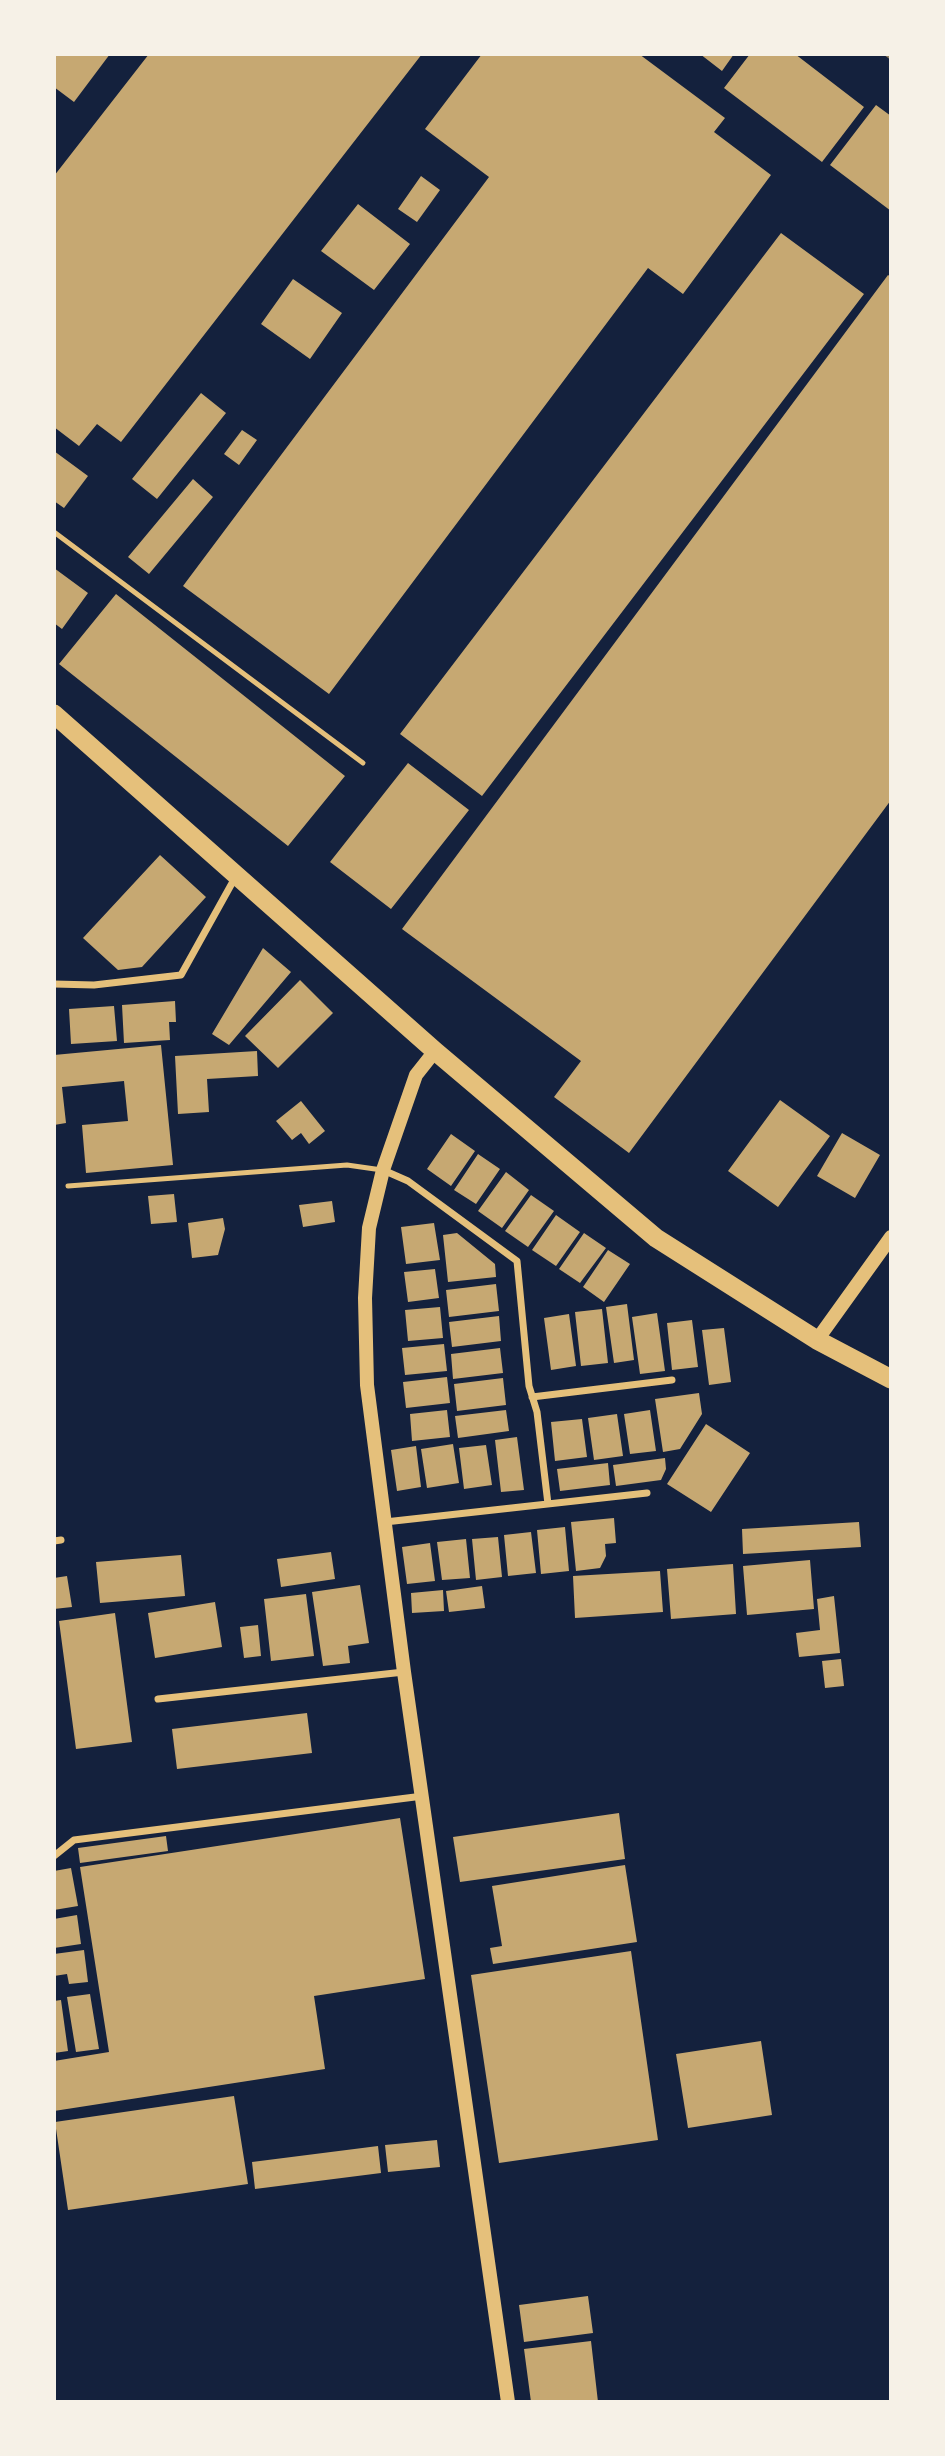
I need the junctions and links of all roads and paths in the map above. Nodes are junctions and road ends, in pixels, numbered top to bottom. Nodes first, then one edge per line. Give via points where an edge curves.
1 (54, 531) edge
2 (54, 714) edge
3 (363, 763) dead end
4 (236, 875) junction
5 (54, 984) edge
6 (435, 1051) junction
7 (383, 1170) junction
8 (68, 1186) dead end
9 (891, 1237) edge
10 (817, 1340) junction
11 (672, 1380) dead end
12 (891, 1380) edge
13 (533, 1397) junction
14 (647, 1493) dead end
15 (548, 1504) junction
16 (385, 1522) junction
17 (404, 1672) junction
18 (158, 1699) dead end
19 (423, 1796) junction
20 (54, 1856) edge
21 (508, 2402) edge

1 - 3 lane
2 - 4 highway
4 - 5 street via 181,975 94,985
4 - 6 highway
6 - 7 main road via 416,1075
6 - 10 highway via 656,1238
7 - 8 lane via 347,1165
7 - 13 street via 408,1181 517,1261
7 - 16 main road via 369,1228 365,1297 367,1385
9 - 10 main road
10 - 12 highway
11 - 13 street
13 - 15 street
14 - 15 street
15 - 16 street
16 - 17 main road
17 - 18 street
17 - 19 main road
19 - 20 street via 74,1840
19 - 21 main road

